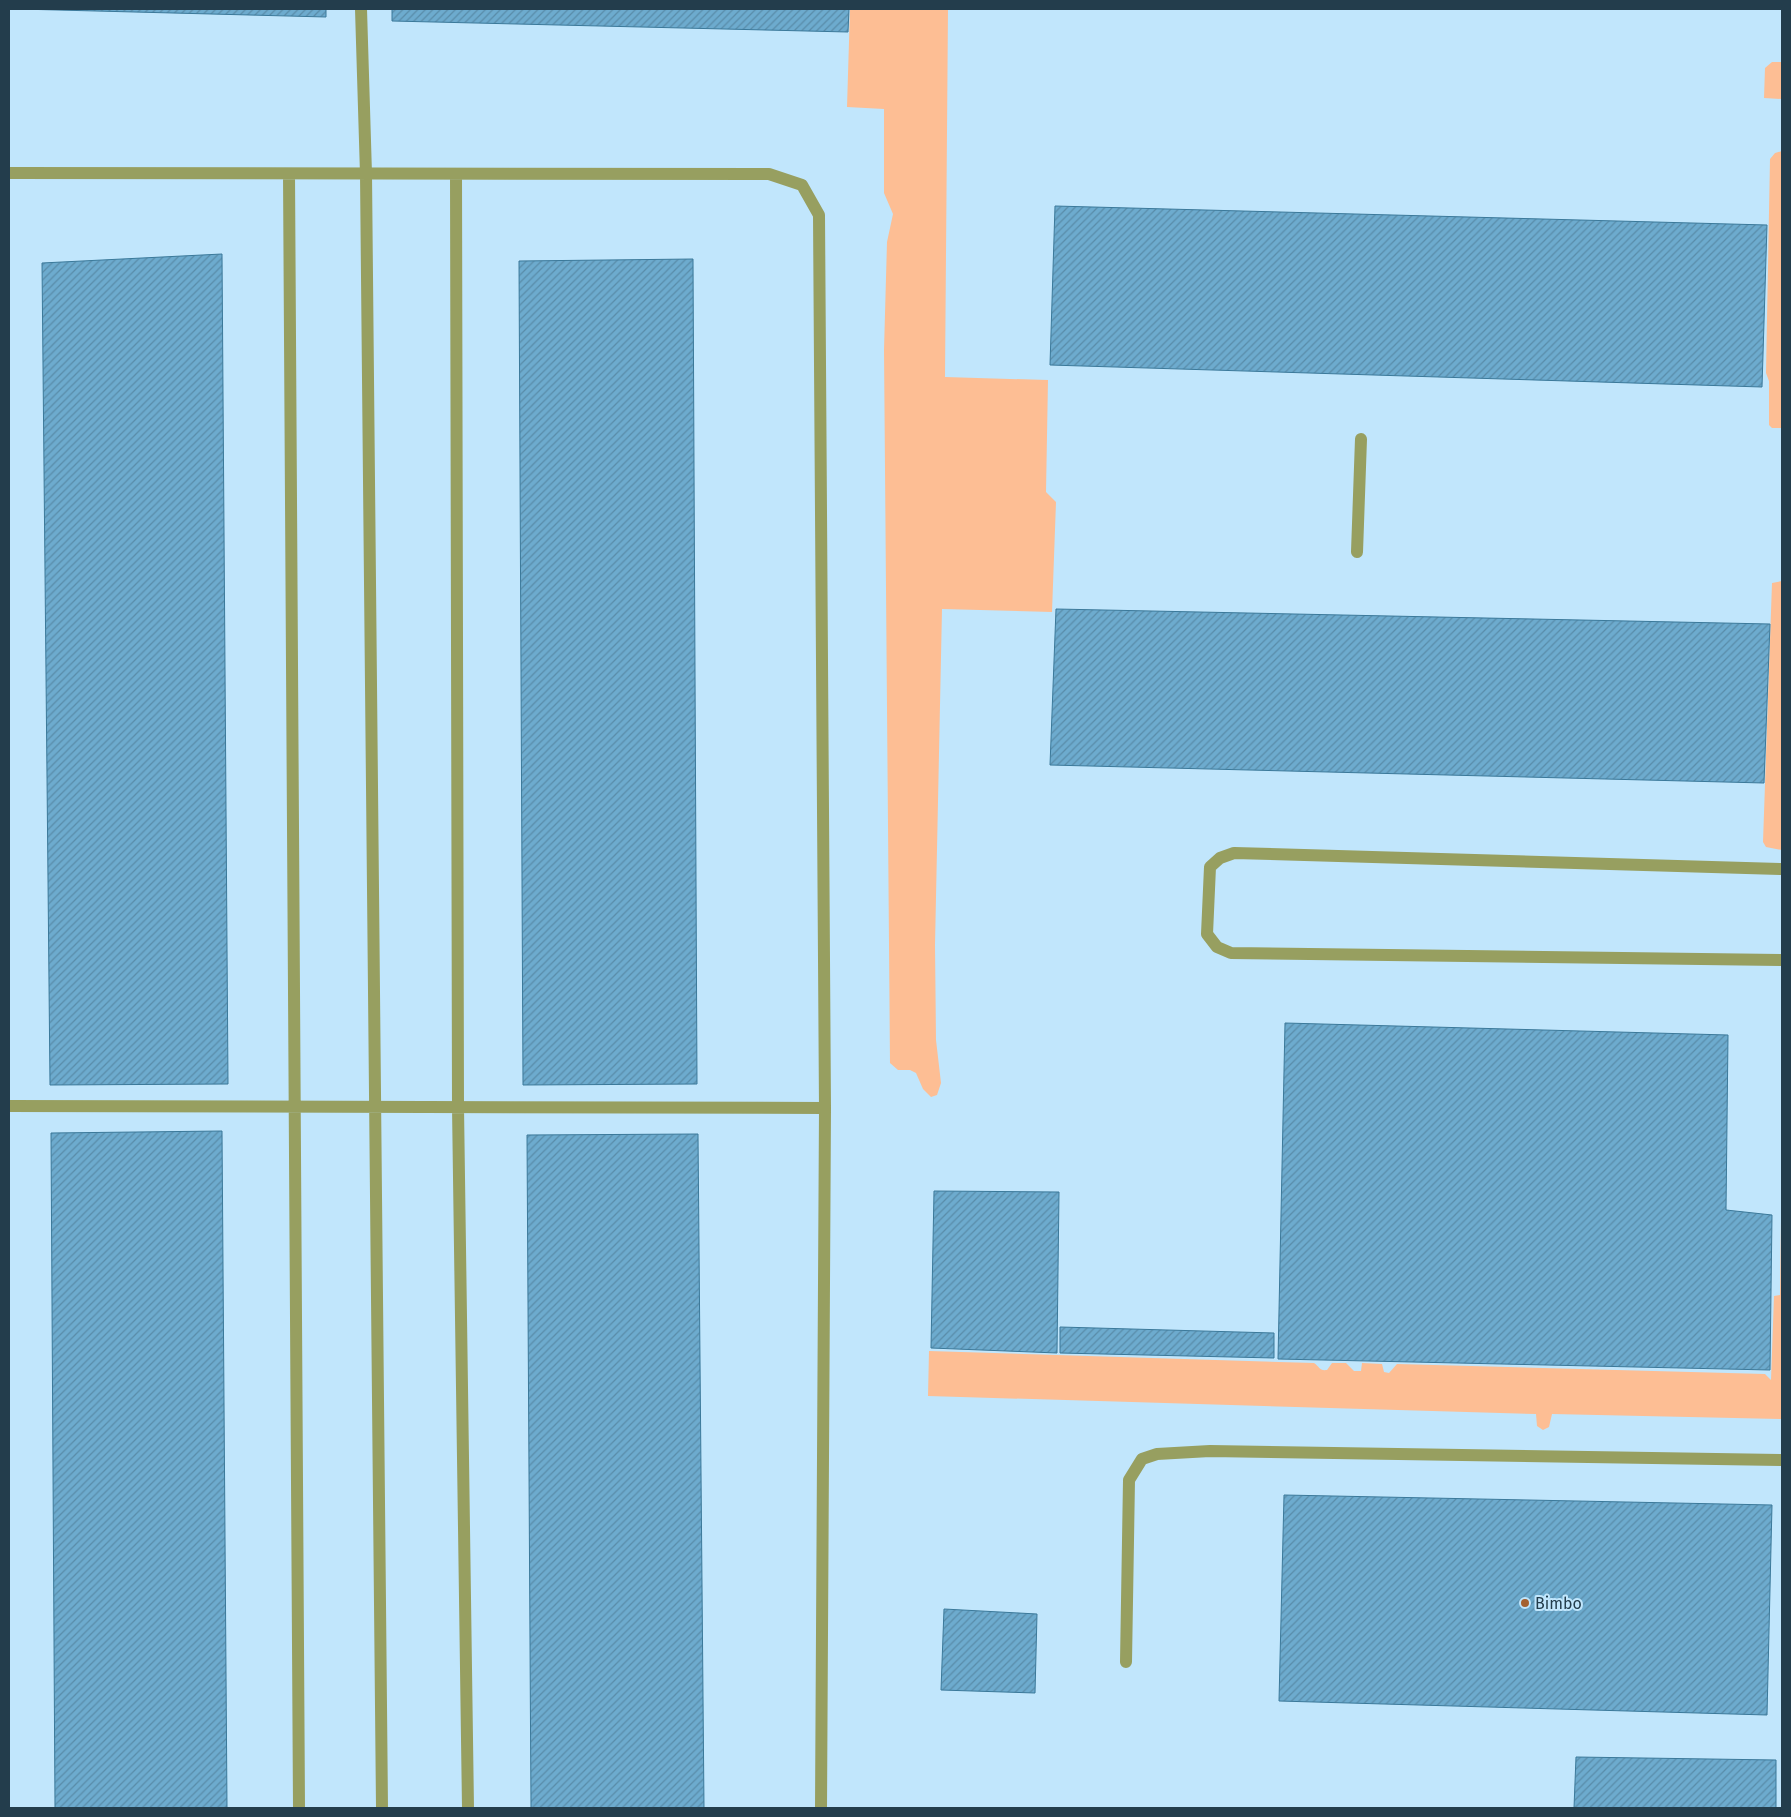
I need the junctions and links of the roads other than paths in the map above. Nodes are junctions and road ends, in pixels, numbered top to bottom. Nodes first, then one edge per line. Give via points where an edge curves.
1 (361, 9) edge
2 (9, 174) edge
3 (289, 174) junction
4 (366, 174) junction
5 (456, 174) junction
6 (1361, 439) dead end
7 (1357, 552) dead end
8 (1782, 869) edge
9 (1782, 960) edge
10 (9, 1106) edge
11 (296, 1107) junction
12 (375, 1107) junction
13 (458, 1107) junction
14 (825, 1108) junction
15 (1782, 1460) edge
16 (1126, 1662) dead end
17 (300, 1808) edge
18 (382, 1808) edge
19 (468, 1808) edge
20 (820, 1808) edge

1 - 4 lane
2 - 3 lane
3 - 4 lane
3 - 11 lane
4 - 5 lane
4 - 12 lane
5 - 13 lane
5 - 14 lane via 769,174 802,185 819,215
6 - 7 lane
8 - 9 lane via 1234,853 1220,858 1210,867 1207,925 1207,934 1217,947 1231,953
10 - 11 lane
11 - 12 lane
11 - 17 lane
12 - 13 lane
12 - 18 lane
13 - 14 lane
13 - 19 lane
14 - 20 lane
15 - 16 lane via 1210,1451 1157,1454 1142,1459 1130,1480

